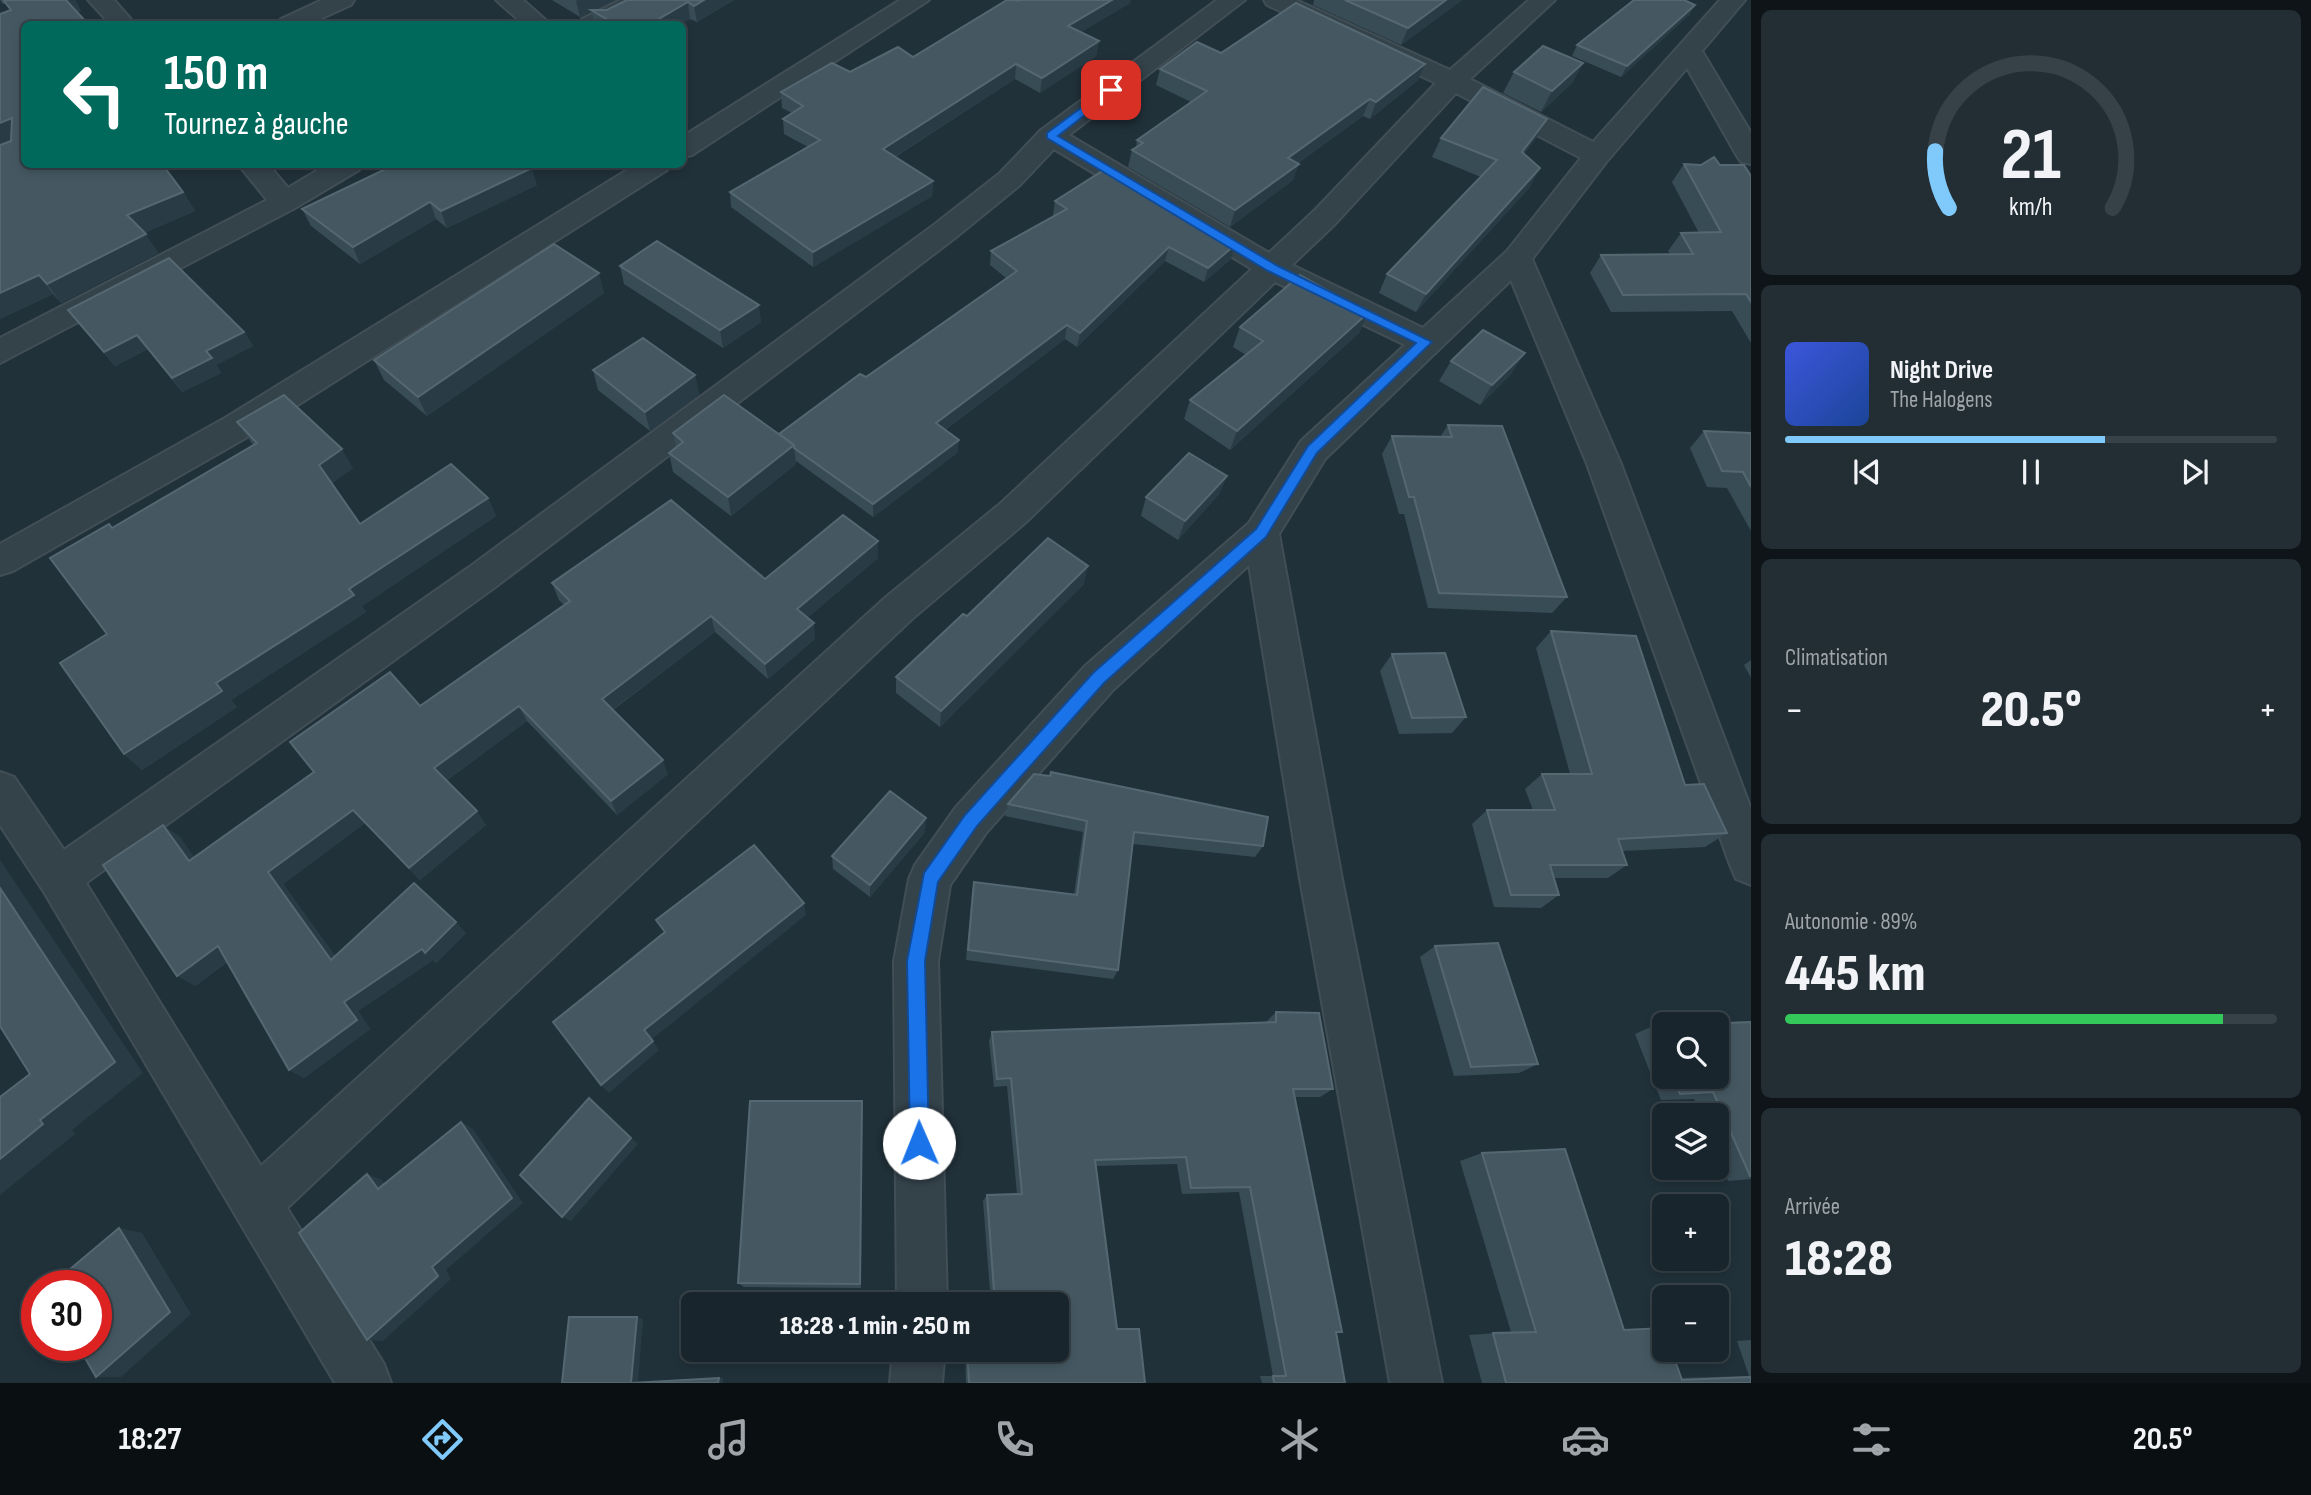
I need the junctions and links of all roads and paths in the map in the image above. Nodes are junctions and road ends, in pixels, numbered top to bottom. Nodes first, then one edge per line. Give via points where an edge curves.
1 (100, 0) edge
2 (342, 0) edge
3 (508, 0) edge
4 (639, 0) edge
5 (1233, 0) edge
6 (1276, 0) edge
7 (1544, 0) edge
8 (900, 4) edge
9 (1715, 7) edge
10 (120, 21) edge
11 (296, 21) edge
12 (534, 21) edge
13 (597, 21) edge
14 (1689, 50) junction
15 (1453, 82) junction
16 (1051, 136) junction
17 (686, 146) edge
18 (1597, 155) junction
19 (1751, 156) edge
20 (255, 168) edge
21 (342, 168) edge
22 (651, 168) edge
23 (285, 202) junction
24 (1517, 258) junction
25 (1272, 268) junction
26 (1425, 342) junction
27 (0, 352) edge
28 (1261, 533) junction
29 (0, 561) edge
30 (0, 790) edge
31 (1751, 865) edge
32 (59, 878) junction
33 (255, 1204) junction
34 (922, 1292) edge
35 (918, 1362) edge
36 (365, 1383) edge
37 (916, 1383) edge
38 (1416, 1383) edge

1 - 10 street
2 - 11 street
3 - 12 street
4 - 13 street
5 - 16 street
6 - 15 street
7 - 15 street
8 - 17 street
9 - 14 street
14 - 18 street
14 - 19 street
15 - 18 street
15 - 25 street
16 - 25 street
16 - 32 street via 1010,179 945,232 481,578
18 - 24 street
20 - 23 street
21 - 23 street
22 - 29 street via 237,427
23 - 27 street
24 - 26 street
24 - 31 street via 1604,464
25 - 26 street
25 - 33 street via 1013,513 899,608
26 - 28 street via 1312,450
28 - 34 street via 1099,678 971,820 930,879 916,961
28 - 38 street
30 - 32 street
32 - 33 street
33 - 36 street
35 - 37 street

